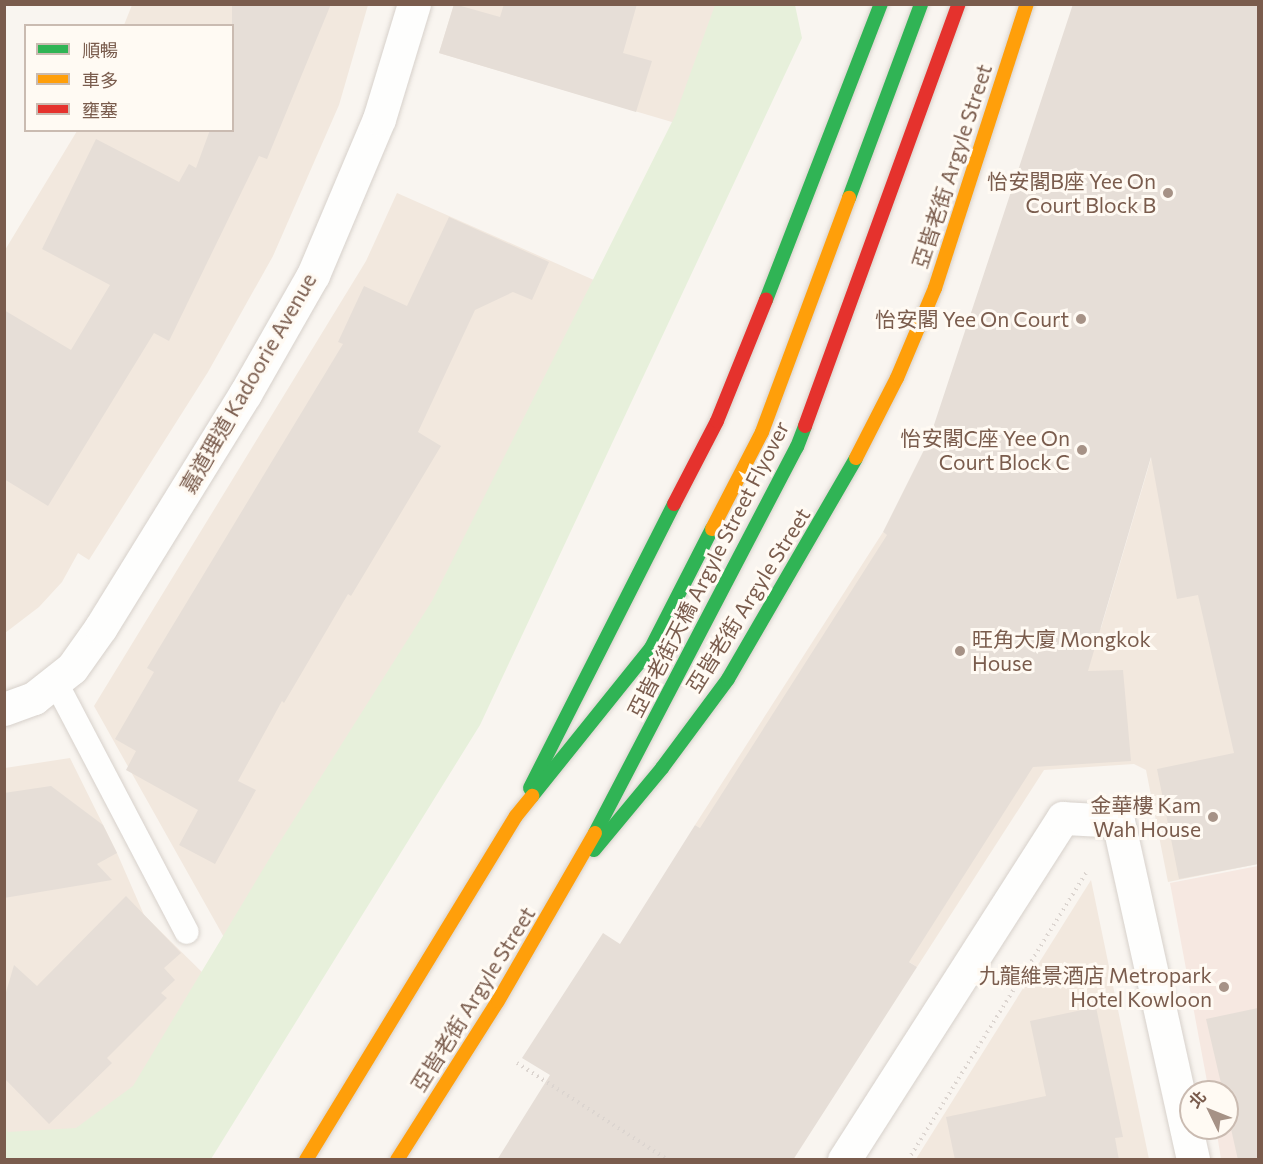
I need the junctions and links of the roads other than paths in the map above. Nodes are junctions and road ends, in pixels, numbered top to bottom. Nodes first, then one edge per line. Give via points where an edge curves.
1 (414, 4) edge
2 (881, 4) edge
3 (921, 4) edge
4 (959, 4) edge
5 (1027, 4) edge
6 (56, 683) junction
7 (4, 710) edge
8 (516, 816) junction
9 (573, 874) junction
10 (187, 932) dead end
11 (306, 1160) edge
12 (397, 1160) edge
13 (844, 1160) edge
14 (1193, 1160) edge

1 - 6 street, 嘉道理道 Kadoorie Avenue via 380,119 313,275 245,394 101,627 72,668
2 - 8 main road via 717,421
3 - 8 main road, 亞皆老街天橋 Argyle Street Flyover via 762,432 651,648
4 - 9 main road, 亞皆老街天橋 Argyle Street Flyover via 797,447
5 - 9 main road, 亞皆老街 Argyle Street via 935,288 897,378 843,482 728,679 662,768
6 - 7 street, 嘉道理道 Kadoorie Avenue via 34,698
6 - 10 lane
8 - 11 main road
9 - 12 main road, 亞皆老街 Argyle Street
13 - 14 street via 1063,818 1118,821

